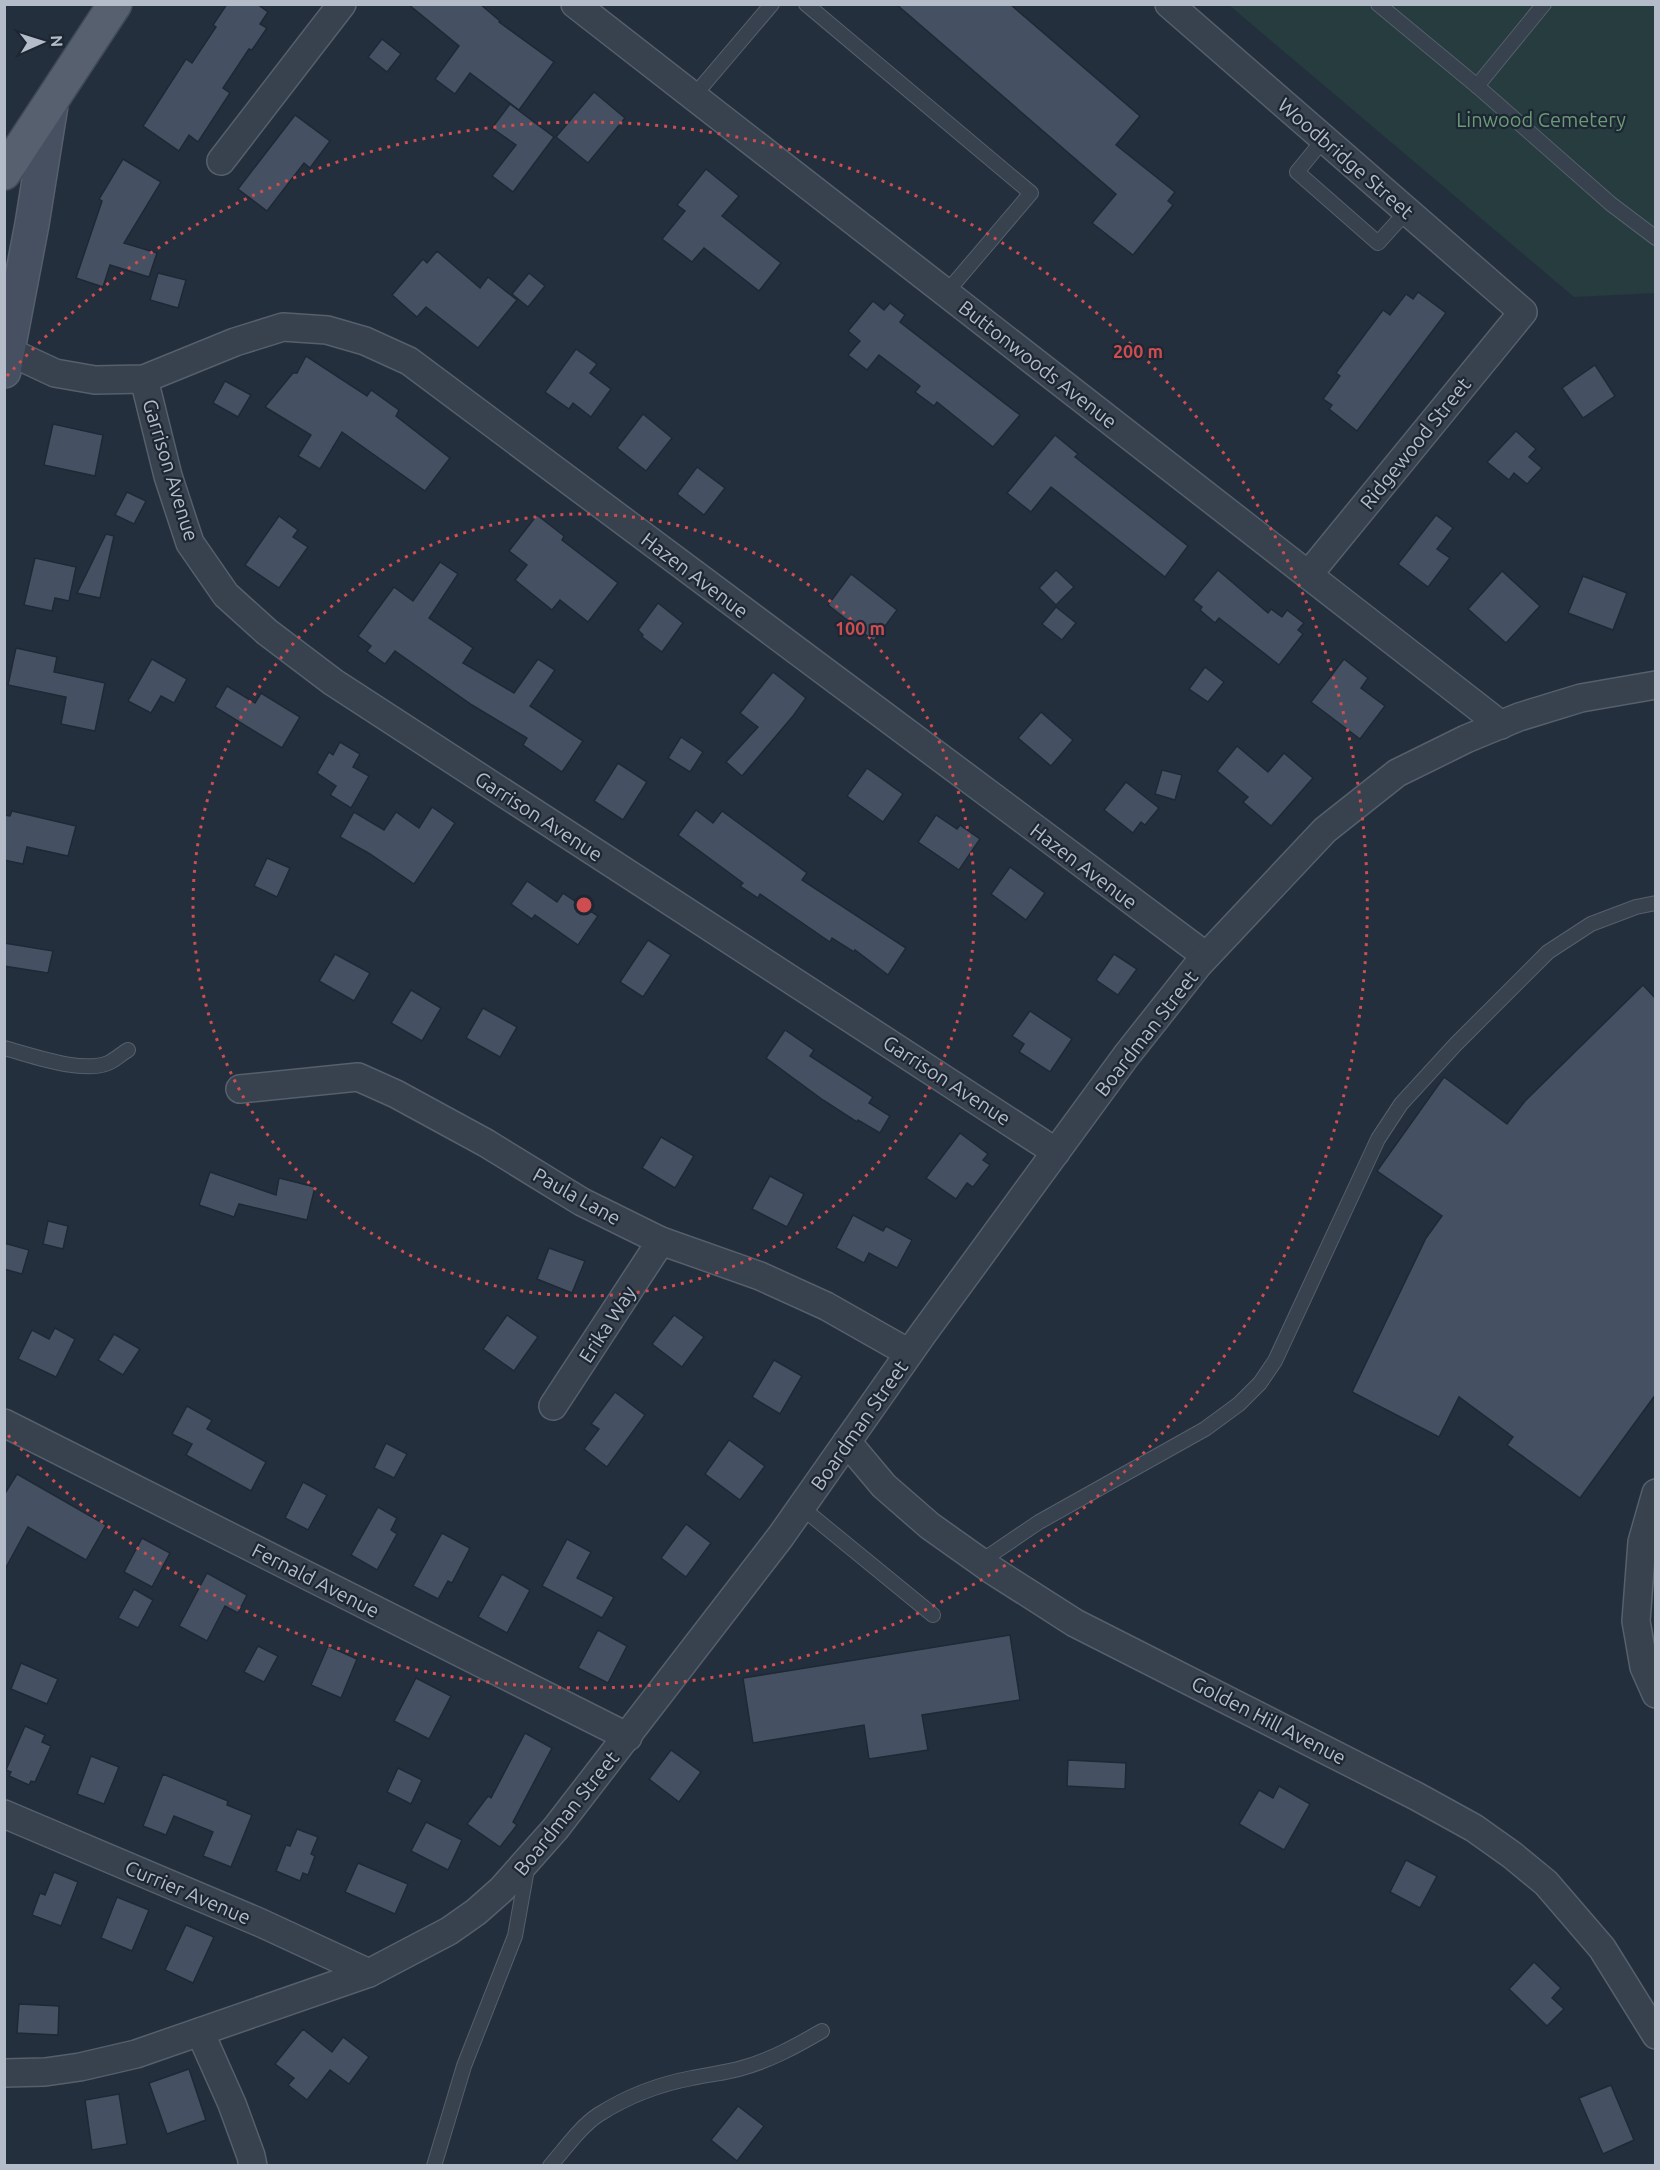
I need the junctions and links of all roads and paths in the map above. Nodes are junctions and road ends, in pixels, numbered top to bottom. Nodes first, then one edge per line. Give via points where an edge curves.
1 (116, 4) edge
2 (342, 4) edge
3 (575, 4) edge
4 (772, 4) edge
5 (806, 4) edge
6 (1169, 4) edge
7 (1378, 4) edge
8 (1544, 4) edge
9 (1477, 86) junction
10 (693, 97) junction
11 (51, 105) junction
12 (1324, 139) junction
13 (221, 161) dead end
14 (4, 173) edge
15 (1407, 212) junction
16 (1656, 238) edge
17 (946, 293) junction
18 (1522, 312) joint
19 (6, 361) edge
20 (144, 379) junction
21 (1308, 574) junction
22 (1656, 685) edge
23 (1501, 724) junction
24 (1656, 903) edge
25 (1206, 956) junction
26 (4, 1048) edge
27 (128, 1050) dead end
28 (240, 1089) dead end
29 (1056, 1152) junction
30 (661, 1241) junction
31 (909, 1353) junction
32 (554, 1406) dead end
33 (4, 1423) edge
34 (847, 1442) junction
35 (1656, 1493) edge
36 (801, 1508) junction
37 (980, 1562) junction
38 (933, 1615) dead end
39 (1656, 1694) edge
40 (628, 1737) junction
41 (4, 1814) edge
42 (528, 1861) junction
43 (369, 1973) junction
44 (822, 2031) dead end
45 (200, 2032) junction
46 (1656, 2035) edge
47 (4, 2073) edge
48 (253, 2166) edge
49 (434, 2166) edge
50 (550, 2166) edge

1 - 11 main road
2 - 13 street
3 - 10 street, Buttonwoods Avenue
4 - 10 lane
5 - 17 lane via 1030,193
6 - 12 street, Woodbridge Street
7 - 9 lane
8 - 9 lane
9 - 16 lane via 1611,204
10 - 17 street, Buttonwoods Avenue
11 - 14 main road
11 - 19 main road
12 - 15 street, Woodbridge Street
12 - 15 lane via 1297,172 1378,243
15 - 18 street, Woodbridge Street
17 - 21 street, Buttonwoods Avenue
18 - 21 street, Ridgewood Street
19 - 20 street via 95,380
20 - 25 street, Hazen Avenue via 283,327 327,330 365,341 409,361
20 - 29 street, Garrison Avenue via 168,476 190,543 226,595 267,632 333,682
21 - 23 street, Buttonwoods Avenue
22 - 23 street, Boardman Street via 1581,698
23 - 25 street, Boardman Street via 1388,780 1325,830
24 - 37 lane via 1591,924 1548,952 1401,1104 1378,1138 1275,1361 1239,1404 1204,1429 1039,1522
25 - 29 street, Boardman Street
26 - 27 lane via 83,1066 106,1064
28 - 30 street, Paula Lane via 358,1077 486,1143 582,1202
29 - 31 street, Boardman Street
30 - 31 street, Paula Lane via 798,1293
30 - 32 street, Erika Way
31 - 34 street, Boardman Street
33 - 40 street, Fernald Avenue
34 - 36 street, Boardman Street
34 - 37 street, Golden Hill Avenue via 884,1486
35 - 39 street via 1642,1542 1636,1622 1644,1666
36 - 38 lane
36 - 40 street, Boardman Street
37 - 46 street, Golden Hill Avenue via 1075,1623 1474,1828 1546,1883 1602,1948
40 - 42 street, Boardman Street
41 - 43 street, Currier Avenue
42 - 43 street, Boardman Street via 502,1889 450,1931
42 - 49 lane via 515,1936 464,2066
43 - 45 street, Boardman Street
44 - 50 lane via 762,2062 673,2082 636,2095 596,2117
45 - 47 street, Boardman Street via 136,2054 80,2067
45 - 48 street via 232,2104

